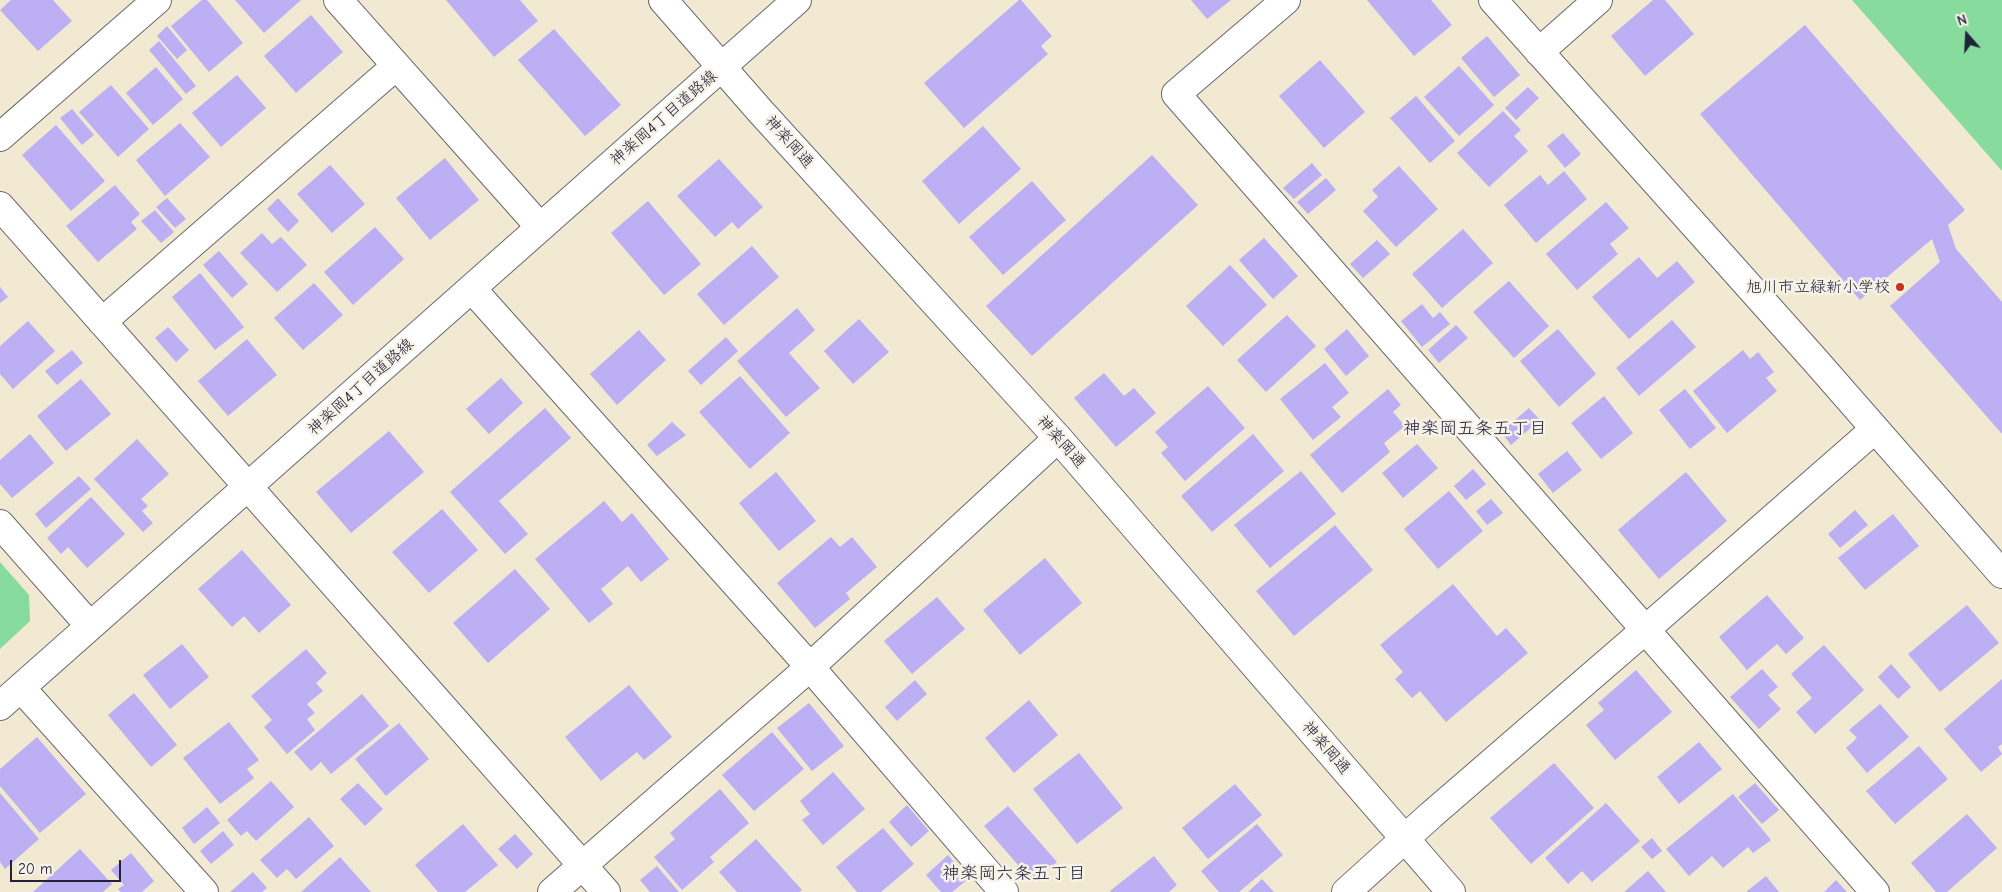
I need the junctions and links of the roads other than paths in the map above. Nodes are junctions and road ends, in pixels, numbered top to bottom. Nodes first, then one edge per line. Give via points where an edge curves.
1 (157, 0) edge
2 (338, 0) edge
3 (662, 0) edge
4 (797, 0) edge
5 (1286, 0) edge
6 (1493, 0) edge
7 (1598, 0) edge
8 (1539, 52) junction
9 (396, 66) junction
10 (722, 67) junction
11 (0, 137) edge
12 (0, 206) edge
13 (540, 227) junction
14 (472, 289) junction
15 (102, 322) junction
16 (1875, 429) junction
17 (1058, 438) junction
18 (248, 487) junction
19 (0, 524) edge
20 (2002, 574) edge
21 (90, 626) junction
22 (1646, 630) junction
23 (810, 667) junction
24 (21, 688) junction
25 (0, 706) edge
26 (1404, 840) junction
27 (583, 866) junction
28 (204, 892) edge
29 (552, 892) edge
30 (606, 892) edge
31 (1004, 892) edge
32 (1346, 892) edge
33 (1451, 892) edge
34 (1875, 892) edge

1 - 11 street
2 - 9 street
3 - 10 street, 神楽岡通
4 - 10 street, 神楽岡4丁目道路線
5 - 22 street via 1176,94
6 - 8 street
7 - 8 street
8 - 16 street
9 - 13 street
9 - 15 street
10 - 13 street, 神楽岡4丁目道路線
10 - 17 street, 神楽岡通
12 - 15 street
13 - 14 street, 神楽岡4丁目道路線
14 - 18 street, 神楽岡4丁目道路線
14 - 23 street
15 - 18 street
16 - 20 street
16 - 22 street
17 - 23 street
17 - 26 street, 神楽岡通
18 - 21 street, 神楽岡4丁目道路線
18 - 27 street
19 - 21 street
21 - 24 street, 神楽岡4丁目道路線
22 - 26 street
22 - 34 street
23 - 27 street
23 - 31 street
24 - 25 street, 神楽岡4丁目道路線
24 - 28 street
26 - 32 street
26 - 33 street, 神楽岡通
27 - 29 street
27 - 30 street

